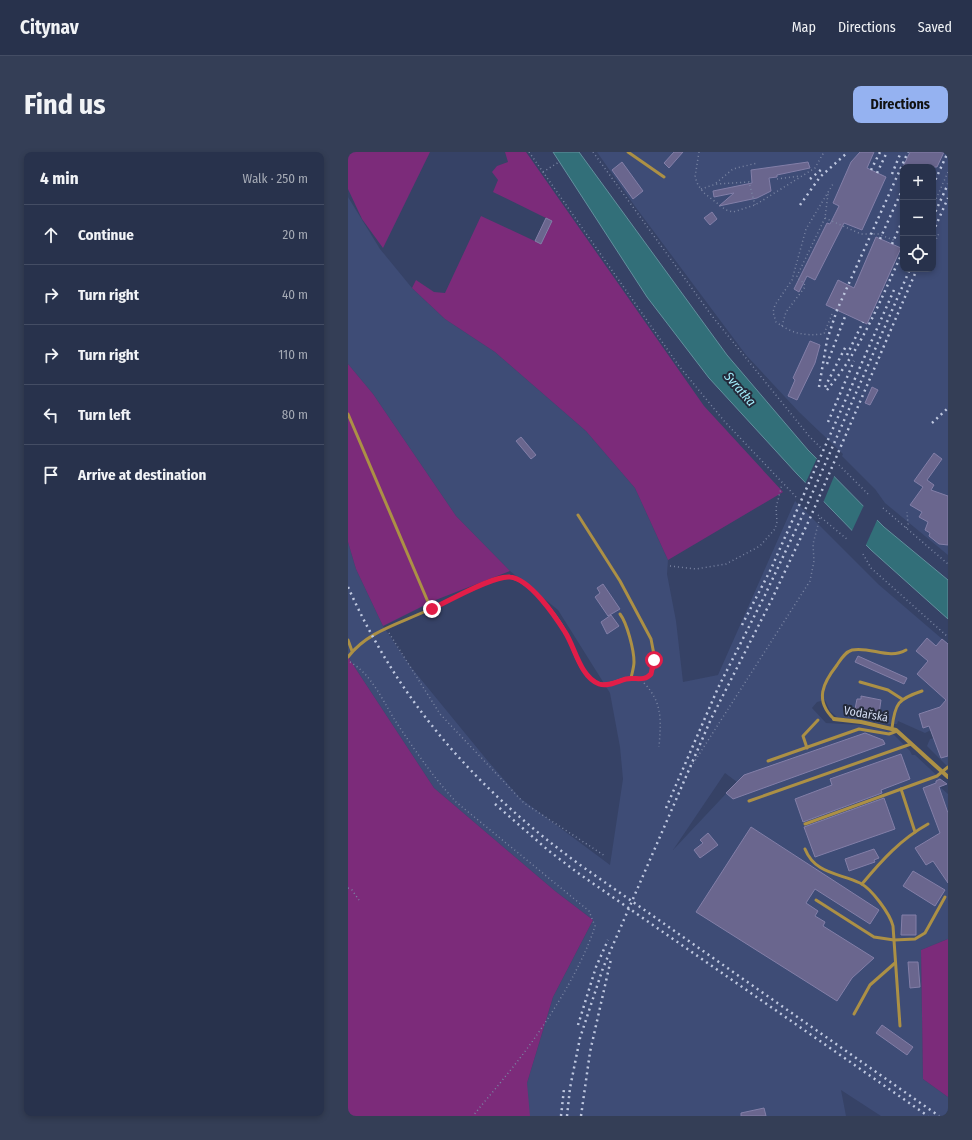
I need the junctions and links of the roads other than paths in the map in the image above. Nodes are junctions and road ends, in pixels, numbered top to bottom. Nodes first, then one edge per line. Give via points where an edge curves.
1 (628, 152) edge
2 (664, 177) dead end
3 (348, 414) edge
4 (578, 515) dead end
5 (432, 609) junction
6 (620, 614) dead end
7 (348, 640) edge
8 (906, 650) dead end
9 (352, 651) junction
10 (348, 657) edge
11 (631, 678) junction
12 (860, 682) dead end
13 (922, 691) dead end
14 (902, 699) junction
15 (834, 719) joint
16 (818, 720) dead end
17 (892, 728) junction
18 (897, 731) junction
19 (912, 744) junction
20 (807, 748) junction
21 (768, 761) dead end
22 (948, 767) edge
23 (943, 772) junction
24 (948, 777) edge
25 (901, 789) junction
26 (749, 801) dead end
27 (805, 824) dead end
28 (928, 824) dead end
29 (914, 832) junction
30 (805, 849) dead end
31 (862, 884) junction
32 (944, 897) dead end
33 (816, 900) dead end
34 (894, 940) junction
35 (895, 963) junction
36 (854, 1014) dead end
37 (900, 1026) dead end

1 - 2 lane
3 - 5 lane
4 - 11 lane via 620,581 651,639 653,669 648,677
5 - 9 lane via 386,628
5 - 11 lane via 491,581 505,577 515,578 528,586 555,618 589,677 607,685
6 - 11 lane via 625,620 634,662
7 - 9 lane
8 - 15 lane via 900,654 858,650 846,653 828,677 823,691 824,705
9 - 10 lane
12 - 14 lane via 888,690
13 - 14 lane
14 - 17 lane via 895,708
15 - 17 street, Vodařská
16 - 20 lane via 803,736
17 - 18 street, Vodařská
18 - 19 street, Vodařská
18 - 20 lane via 889,734 859,729
19 - 23 street, Vodařská
19 - 26 lane
20 - 21 lane
22 - 23 lane
23 - 24 street, Vodařská
23 - 25 lane
25 - 27 lane
25 - 29 lane
28 - 29 lane
29 - 31 lane via 890,852
30 - 31 lane via 812,862 827,872
31 - 34 lane via 886,908 891,917
32 - 34 lane via 922,936
33 - 34 lane via 874,937
34 - 35 lane
35 - 36 lane via 870,985
35 - 37 lane

